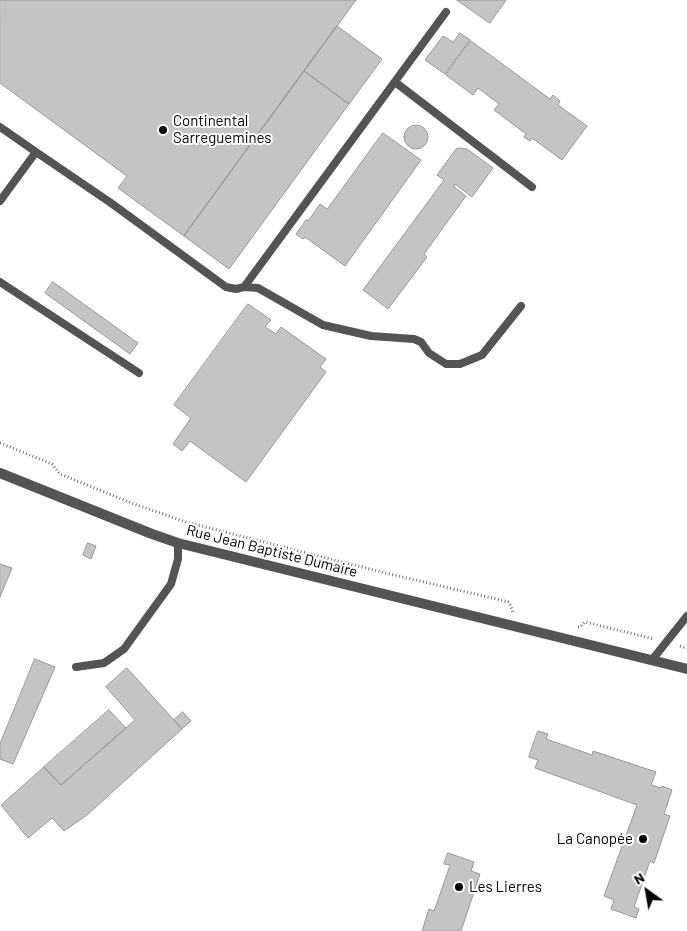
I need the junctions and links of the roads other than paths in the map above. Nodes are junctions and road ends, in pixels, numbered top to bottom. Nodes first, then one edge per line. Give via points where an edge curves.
1 (446, 12) dead end
2 (395, 82) junction
3 (0, 127) edge
4 (36, 152) junction
5 (532, 187) dead end
6 (0, 201) edge
7 (0, 282) edge
8 (244, 287) junction
9 (521, 306) dead end
10 (139, 373) dead end
11 (0, 473) edge
12 (178, 543) junction
13 (687, 616) edge
14 (652, 660) junction
15 (76, 667) dead end
16 (687, 669) edge

1 - 2 lane
2 - 5 lane
2 - 8 lane
3 - 4 lane
4 - 6 lane
4 - 8 lane via 226,287
7 - 10 lane
8 - 9 lane via 258,288 323,325 371,336 414,339 446,364 460,364 482,355
11 - 12 street, Rue Jean Baptiste Dumaire
12 - 14 street, Rue Jean Baptiste Dumaire
12 - 15 lane via 178,559 171,584 124,649 104,664
13 - 14 lane
14 - 16 street, Rue Jean Baptiste Dumaire

